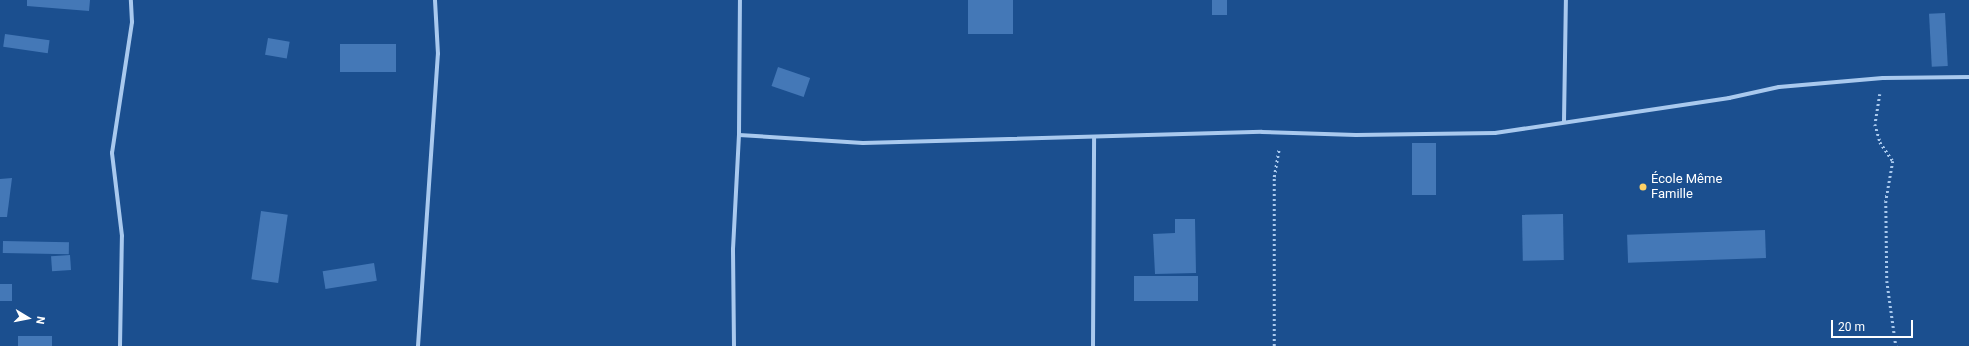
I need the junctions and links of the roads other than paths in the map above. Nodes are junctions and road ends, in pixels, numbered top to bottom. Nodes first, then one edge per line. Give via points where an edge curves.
1 (131, 0) edge
2 (435, 0) edge
3 (740, 0) edge
4 (1566, 0) edge
5 (1969, 77) edge
6 (1564, 121) junction
7 (739, 135) junction
8 (1094, 138) junction
9 (120, 346) edge
10 (418, 346) edge
11 (734, 346) edge
12 (1092, 346) edge

1 - 9 street via 132,22 112,153 122,236
2 - 10 street via 438,54
3 - 7 street
4 - 6 street
5 - 6 street via 1883,78 1779,88 1729,98
6 - 8 street via 1495,133 1439,136 1283,132
7 - 8 street via 863,143
7 - 11 street via 733,249
8 - 12 street

